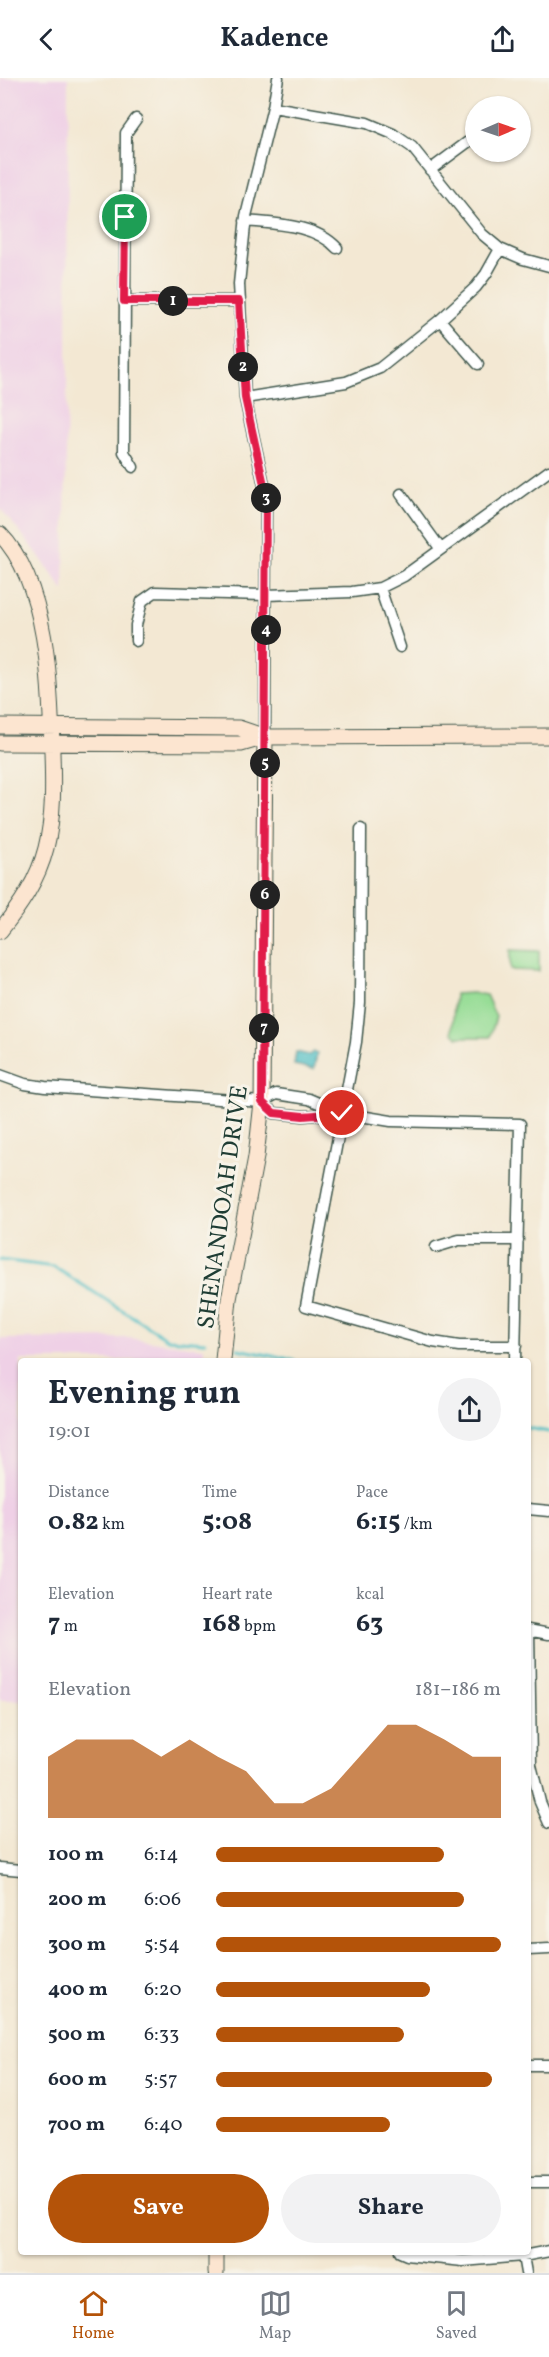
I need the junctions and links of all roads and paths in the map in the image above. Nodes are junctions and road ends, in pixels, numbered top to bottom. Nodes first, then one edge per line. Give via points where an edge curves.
1 (278, 78) edge
2 (273, 107) junction
3 (136, 119) dead end
4 (465, 144) edge
5 (430, 170) junction
6 (245, 221) junction
7 (337, 248) dead end
8 (500, 249) junction
9 (549, 266) edge
10 (124, 301) junction
11 (239, 301) junction
12 (440, 320) junction
13 (478, 364) dead end
14 (245, 398) junction
15 (133, 467) dead end
16 (549, 471) edge
17 (401, 494) dead end
18 (0, 534) edge
19 (440, 548) junction
20 (380, 588) junction
21 (266, 595) junction
22 (136, 641) dead end
23 (400, 647) dead end
24 (0, 726) edge
25 (52, 726) junction
26 (549, 736) edge
27 (265, 737) junction
28 (0, 743) edge
29 (52, 744) junction
30 (361, 829) dead end
31 (0, 931) edge
32 (0, 1075) edge
33 (262, 1102) junction
34 (342, 1113) junction
35 (518, 1240) junction
36 (436, 1247) dead end
37 (516, 1346) junction
38 (224, 1358) edge
39 (515, 1358) edge
40 (531, 1509) edge
41 (549, 1511) edge
42 (531, 1631) edge
43 (549, 1634) edge
44 (531, 1765) edge
45 (549, 1823) edge
46 (0, 1868) edge
47 (18, 1870) edge
48 (549, 1949) edge
49 (531, 1950) edge
50 (531, 2065) edge
51 (549, 2065) edge
52 (531, 2182) edge
53 (549, 2182) edge
54 (549, 2252) edge
55 (216, 2255) edge
56 (407, 2255) edge
57 (530, 2255) edge
58 (531, 2255) edge
59 (523, 2256) junction
60 (216, 2273) edge
61 (526, 2273) edge

1 - 2 street
2 - 5 street via 367,123 412,147
2 - 6 street
3 - 10 street via 126,133
4 - 5 street
5 - 8 street via 482,234
6 - 7 street via 300,228
6 - 11 street
8 - 9 street
8 - 12 street via 486,274
10 - 11 street
10 - 15 street via 124,452
11 - 14 street
12 - 13 street
12 - 14 street via 380,368 346,382
14 - 21 street via 266,494
16 - 19 street
17 - 19 street
18 - 25 street via 17,558 37,609 50,672
19 - 20 street via 404,576
20 - 21 street
20 - 23 street
21 - 22 street via 155,592 142,601 135,625
21 - 27 street
24 - 25 street
25 - 27 street via 239,728
25 - 29 street
26 - 27 street
27 - 29 street via 241,744
27 - 33 street, SHENANDOAH DRIVE
28 - 29 street
29 - 31 street via 52,814 46,847 22,904
30 - 34 street via 360,1003
32 - 33 street via 45,1087
33 - 34 street via 274,1113
33 - 34 street via 276,1094 309,1098
33 - 38 street, SHENANDOAH DRIVE via 256,1157 229,1299
34 - 35 street via 391,1121 519,1124
34 - 37 street via 306,1306 433,1342
35 - 36 street via 459,1240
35 - 37 street
37 - 39 street
40 - 41 street
42 - 43 street
44 - 45 street
46 - 47 street
48 - 49 street
50 - 51 street
52 - 53 street
54 - 58 street
55 - 60 street
56 - 59 street via 463,2261
57 - 59 street
59 - 61 street

